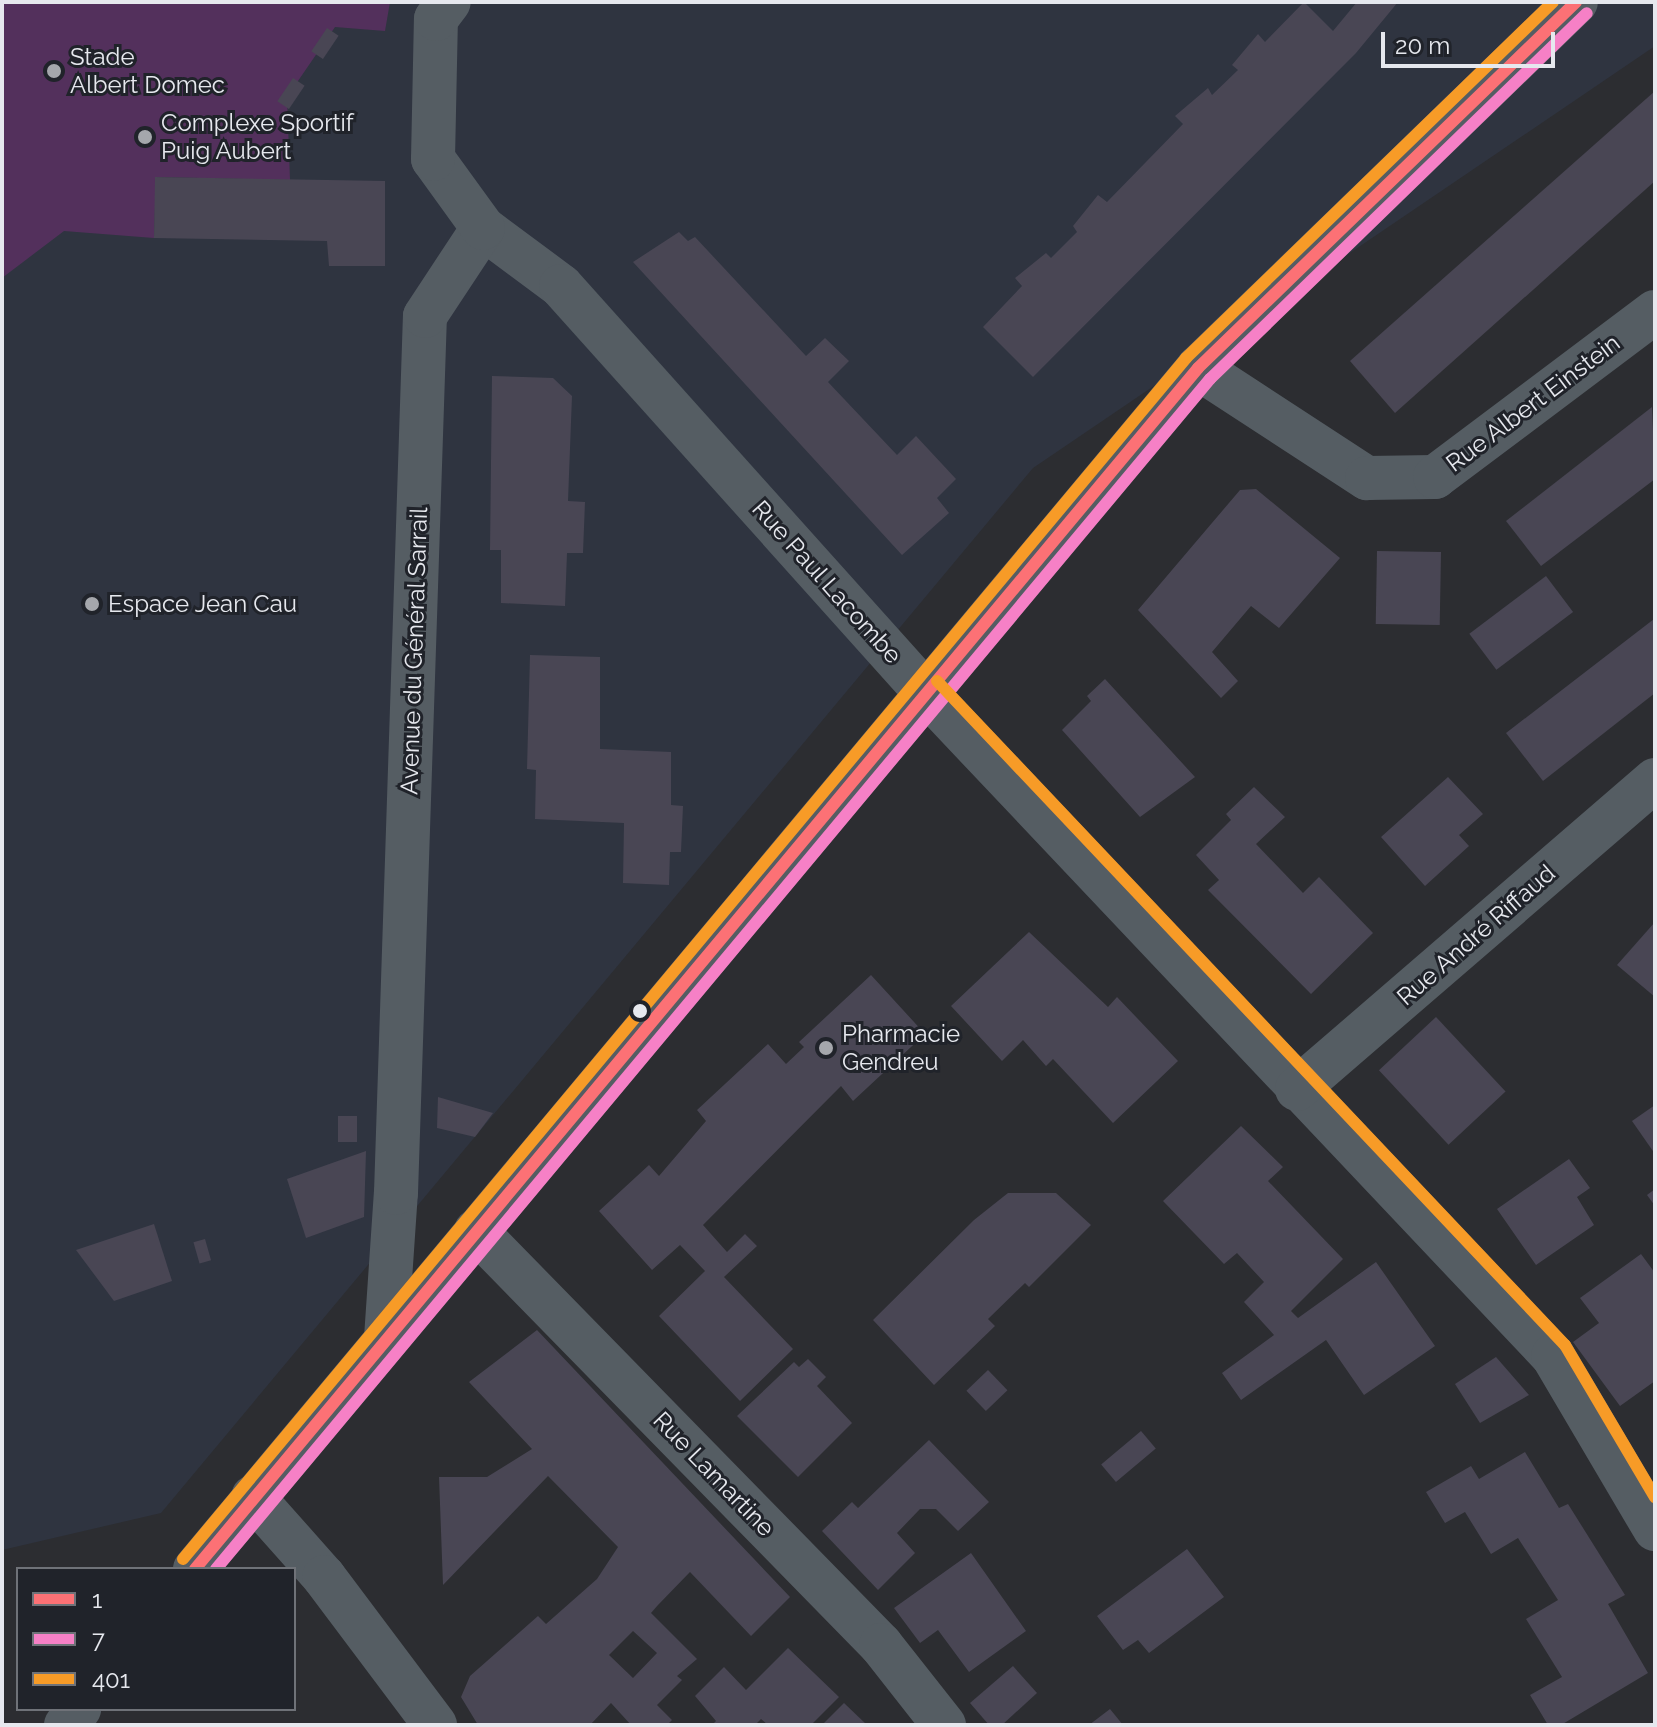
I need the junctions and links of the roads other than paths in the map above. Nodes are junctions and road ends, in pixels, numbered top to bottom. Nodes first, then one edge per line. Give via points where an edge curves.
1 (449, 2) edge
2 (1576, 2) edge
3 (483, 228) junction
4 (1655, 312) edge
5 (1198, 368) junction
6 (925, 692) junction
7 (1655, 780) edge
8 (1297, 1089) junction
9 (476, 1231) junction
10 (386, 1338) junction
11 (253, 1497) junction
12 (1655, 1529) edge
13 (196, 1567) edge
14 (435, 1725) edge
15 (944, 1725) edge

1 - 3 street via 436,19 433,159
2 - 5 street
3 - 6 street, Rue Paul Lacombe via 561,286
3 - 10 street, Avenue du Général Sarrail via 425,316 396,1193
4 - 5 street, Rue Albert Einstein via 1435,477 1367,478
5 - 6 street
6 - 8 street, Rue Paul Lacombe
6 - 9 street
7 - 8 street, Rue André Riffaud
8 - 12 street, Rue Paul Lacombe via 1553,1356
9 - 10 street
9 - 15 street, Rue Lamartine via 881,1645
10 - 11 street
11 - 13 street
11 - 14 street via 324,1577

